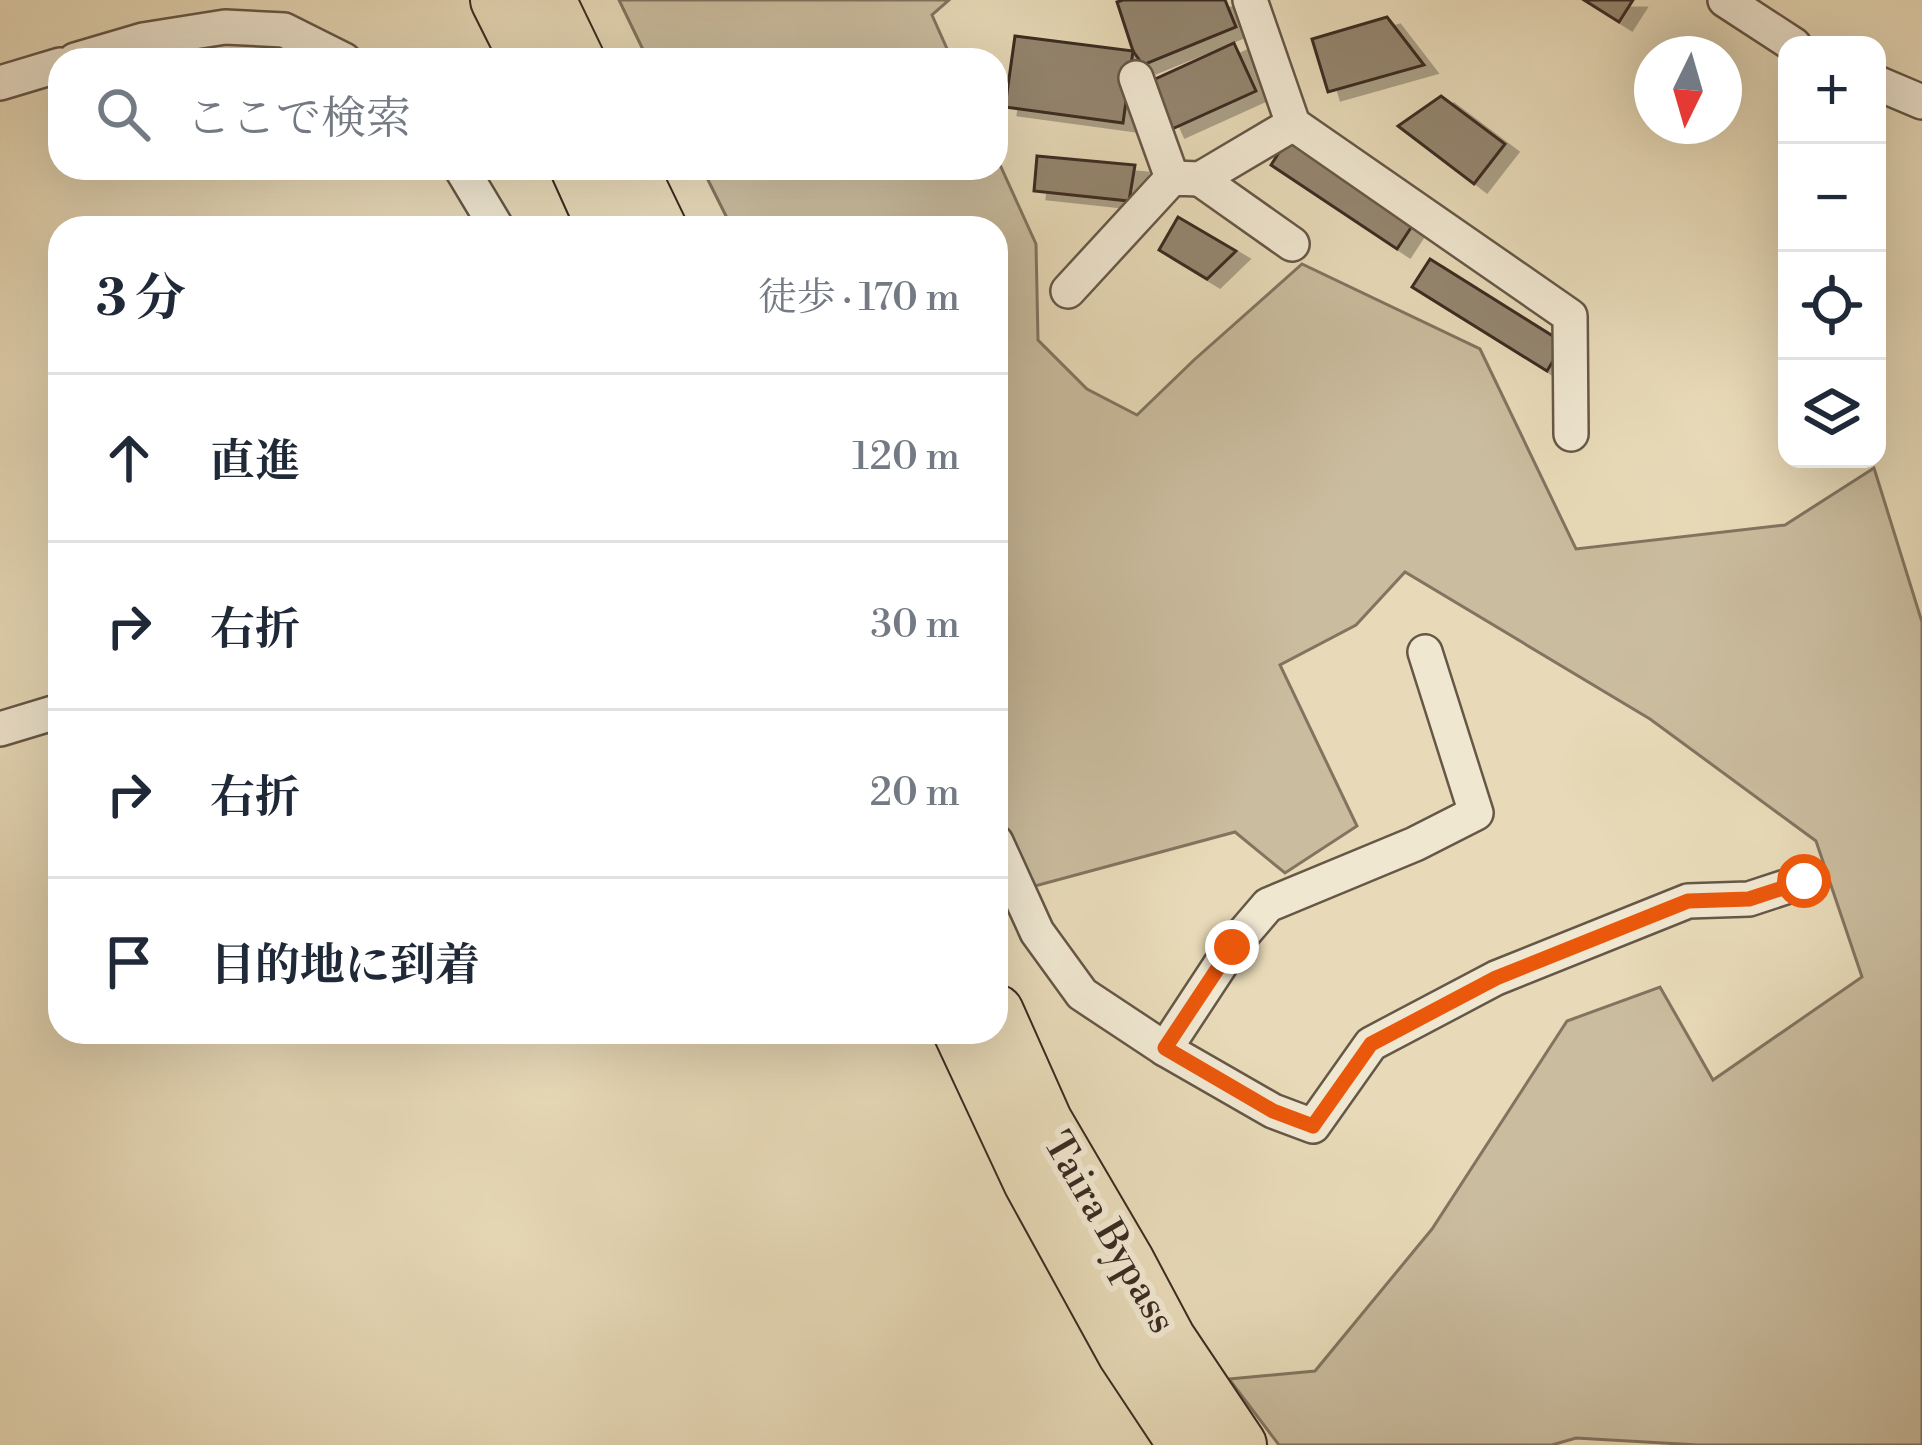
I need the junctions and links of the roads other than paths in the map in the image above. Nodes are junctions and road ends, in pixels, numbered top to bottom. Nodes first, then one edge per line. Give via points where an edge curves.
1 (498, 0) edge
2 (548, 0) edge
3 (1250, 0) edge
4 (1726, 0) edge
5 (1780, 36) edge
6 (116, 48) edge
7 (320, 48) edge
8 (522, 48) edge
9 (572, 48) edge
10 (48, 68) edge
11 (1136, 78) dead end
12 (0, 82) edge
13 (1886, 87) edge
14 (1922, 102) edge
15 (1293, 124) junction
16 (1186, 178) junction
17 (468, 180) edge
18 (583, 180) edge
19 (636, 180) edge
20 (490, 216) edge
21 (600, 216) edge
22 (653, 216) edge
23 (1292, 244) dead end
24 (1068, 291) dead end
25 (1571, 434) dead end
26 (1425, 652) dead end
27 (48, 715) edge
28 (0, 729) edge
29 (1008, 868) edge
30 (1804, 881) dead end
31 (1008, 1038) edge
32 (967, 1044) edge
33 (1165, 1048) junction
34 (1146, 1346) junction
35 (1186, 1445) edge
36 (1240, 1445) edge

1 - 8 highway
2 - 9 highway
3 - 15 street
4 - 5 street
6 - 7 street via 224,27 284,30
10 - 12 street
11 - 16 street
13 - 14 street
15 - 16 street
15 - 25 street via 1570,316
16 - 23 street
16 - 24 street
17 - 20 street
18 - 21 highway
19 - 22 highway
26 - 33 street via 1476,813 1268,905
27 - 28 street
29 - 33 street via 1037,932 1082,994
30 - 33 street via 1749,899 1688,901 1496,978 1371,1044 1313,1126
31 - 34 highway, Taira Bypass via 1127,1262
32 - 34 highway, Taira Bypass via 1031,1182
34 - 35 highway, Taira Bypass
34 - 36 highway, Taira Bypass

